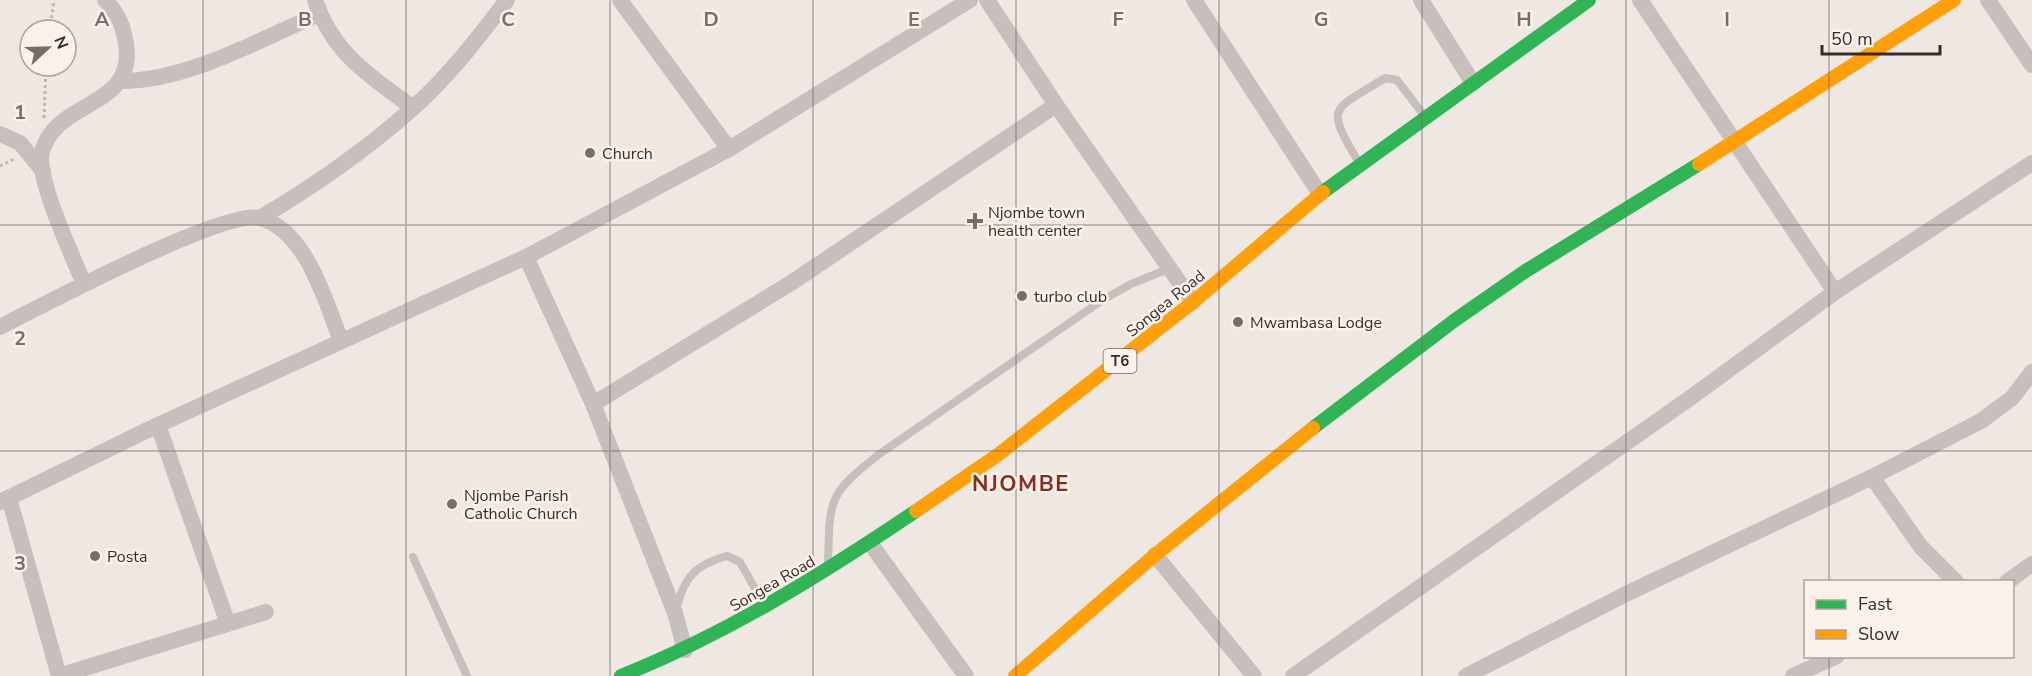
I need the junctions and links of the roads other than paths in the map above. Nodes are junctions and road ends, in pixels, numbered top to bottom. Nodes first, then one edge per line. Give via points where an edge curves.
1 (105, 0) edge
2 (507, 0) edge
3 (620, 0) edge
4 (987, 0) edge
5 (1194, 0) edge
6 (1421, 0) edge
7 (1589, 0) edge
8 (1640, 0) edge
9 (1954, 0) edge
10 (1988, 0) edge
11 (960, 2) edge
12 (317, 7) edge
13 (2032, 65) edge
14 (122, 81) junction
15 (1473, 83) junction
16 (1056, 105) junction
17 (413, 108) junction
18 (1425, 117) junction
19 (0, 134) edge
20 (1736, 141) junction
21 (729, 149) junction
22 (2032, 163) edge
23 (1360, 165) junction
24 (43, 171) junction
25 (1320, 194) junction
26 (260, 218) junction
27 (526, 256) junction
28 (1171, 268) junction
29 (83, 282) junction
30 (1835, 292) junction
31 (1193, 302) junction
32 (0, 327) edge
33 (341, 340) junction
34 (2032, 372) edge
35 (593, 404) junction
36 (158, 425) junction
37 (1872, 477) junction
38 (4, 500) edge
39 (870, 543) junction
40 (1155, 555) junction
41 (413, 557) dead end
42 (2032, 564) edge
43 (827, 571) junction
44 (1954, 580) edge
45 (2010, 580) edge
46 (765, 607) junction
47 (266, 612) dead end
48 (675, 613) junction
49 (228, 624) junction
50 (685, 650) junction
51 (1835, 658) edge
52 (59, 676) edge
53 (467, 676) edge
54 (621, 676) edge
55 (966, 676) edge
56 (1015, 676) edge
57 (1254, 676) edge
58 (1293, 676) edge
59 (1466, 676) edge
60 (1793, 676) edge

1 - 14 street via 124,28 128,54
2 - 17 street via 468,50
3 - 21 street
4 - 16 street
5 - 25 street
6 - 15 street
7 - 15 main road, Songea Road / T6
8 - 20 street
9 - 20 main road
10 - 13 street
11 - 21 street
12 - 14 street via 203,64 166,77
12 - 17 street via 341,50
14 - 24 street via 61,122 47,138 42,154
15 - 18 main road, Songea Road / T6
16 - 28 street
16 - 35 street via 791,283
17 - 26 street via 334,170
18 - 23 main road, Songea Road / T6
18 - 23 lane via 1397,80 1385,78 1340,106 1336,117 1340,130
19 - 24 street via 20,143
20 - 30 street
20 - 40 main road via 1524,272 1455,320 1303,434
21 - 27 street
22 - 30 street
23 - 25 main road, Songea Road / T6
24 - 29 street
25 - 31 main road, Songea Road / T6
26 - 29 street via 226,224
26 - 33 street via 283,231 298,246 313,271
27 - 33 street
27 - 35 street
28 - 31 street
28 - 43 lane via 1101,301 849,478 834,498
29 - 32 street
30 - 58 street
31 - 39 main road, Songea Road / T6 via 999,454
33 - 36 street
34 - 37 street via 2012,398 1981,421
35 - 48 street
36 - 38 street
36 - 49 street
37 - 44 street via 1921,547
37 - 59 street via 1628,592
38 - 52 street
39 - 43 main road, Songea Road / T6
39 - 55 street
40 - 56 main road
40 - 57 street
41 - 53 lane
42 - 45 street
43 - 46 main road, Songea Road / T6
46 - 48 lane via 740,562 727,556 687,578
46 - 50 main road, Songea Road / T6
47 - 49 street
48 - 50 street
49 - 52 street
50 - 54 main road, Songea Road / T6
51 - 60 street

